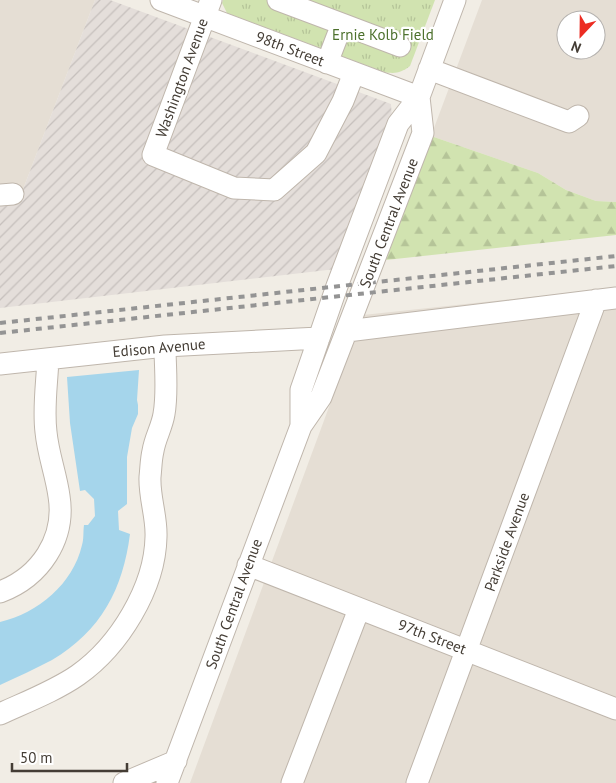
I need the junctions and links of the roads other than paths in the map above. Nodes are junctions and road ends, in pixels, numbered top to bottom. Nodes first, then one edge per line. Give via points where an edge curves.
1 (161, 0) edge
2 (278, 0) edge
3 (455, 0) edge
4 (208, 8) edge
5 (342, 24) junction
6 (400, 46) dead end
7 (327, 63) junction
8 (430, 69) junction
9 (354, 73) junction
10 (419, 97) junction
11 (578, 116) dead end
12 (606, 299) edge
13 (347, 331) junction
14 (319, 338) junction
15 (165, 346) junction
16 (48, 359) junction
17 (0, 364) edge
18 (301, 426) junction
19 (248, 565) junction
20 (0, 592) edge
21 (360, 608) junction
22 (467, 650) junction
23 (616, 709) edge
24 (0, 714) edge
25 (176, 761) junction
26 (124, 783) edge
27 (167, 783) edge
28 (292, 783) edge
29 (417, 783) edge

1 - 4 street, 98th Street
2 - 5 street
3 - 8 street, South Central Avenue
4 - 7 street, 98th Street
4 - 9 street, Washington Avenue via 153,155 234,188 274,190 316,153
5 - 6 street
5 - 7 street
7 - 9 street, 98th Street
8 - 10 street, South Central Avenue
8 - 11 street via 570,122
9 - 10 street, 98th Street
10 - 13 street, South Central Avenue via 423,133
10 - 14 street, South Central Avenue via 398,124
12 - 13 street
12 - 22 street, Parkside Avenue
13 - 18 street, South Central Avenue via 321,398
14 - 15 street, Edison Avenue
14 - 18 street, South Central Avenue via 301,390
15 - 16 street, Edison Avenue
15 - 24 street via 164,416 153,450 149,490 156,536 146,581 135,608 102,655 78,675
16 - 17 street, Edison Avenue
16 - 20 street via 45,429 59,497 58,533 43,561 26,577
18 - 19 street, South Central Avenue
19 - 21 street, 97th Street
19 - 25 street, South Central Avenue
21 - 22 street, 97th Street
21 - 28 street
22 - 23 street, 97th Street
22 - 29 street, Parkside Avenue
25 - 26 street
25 - 27 street, South Central Avenue

